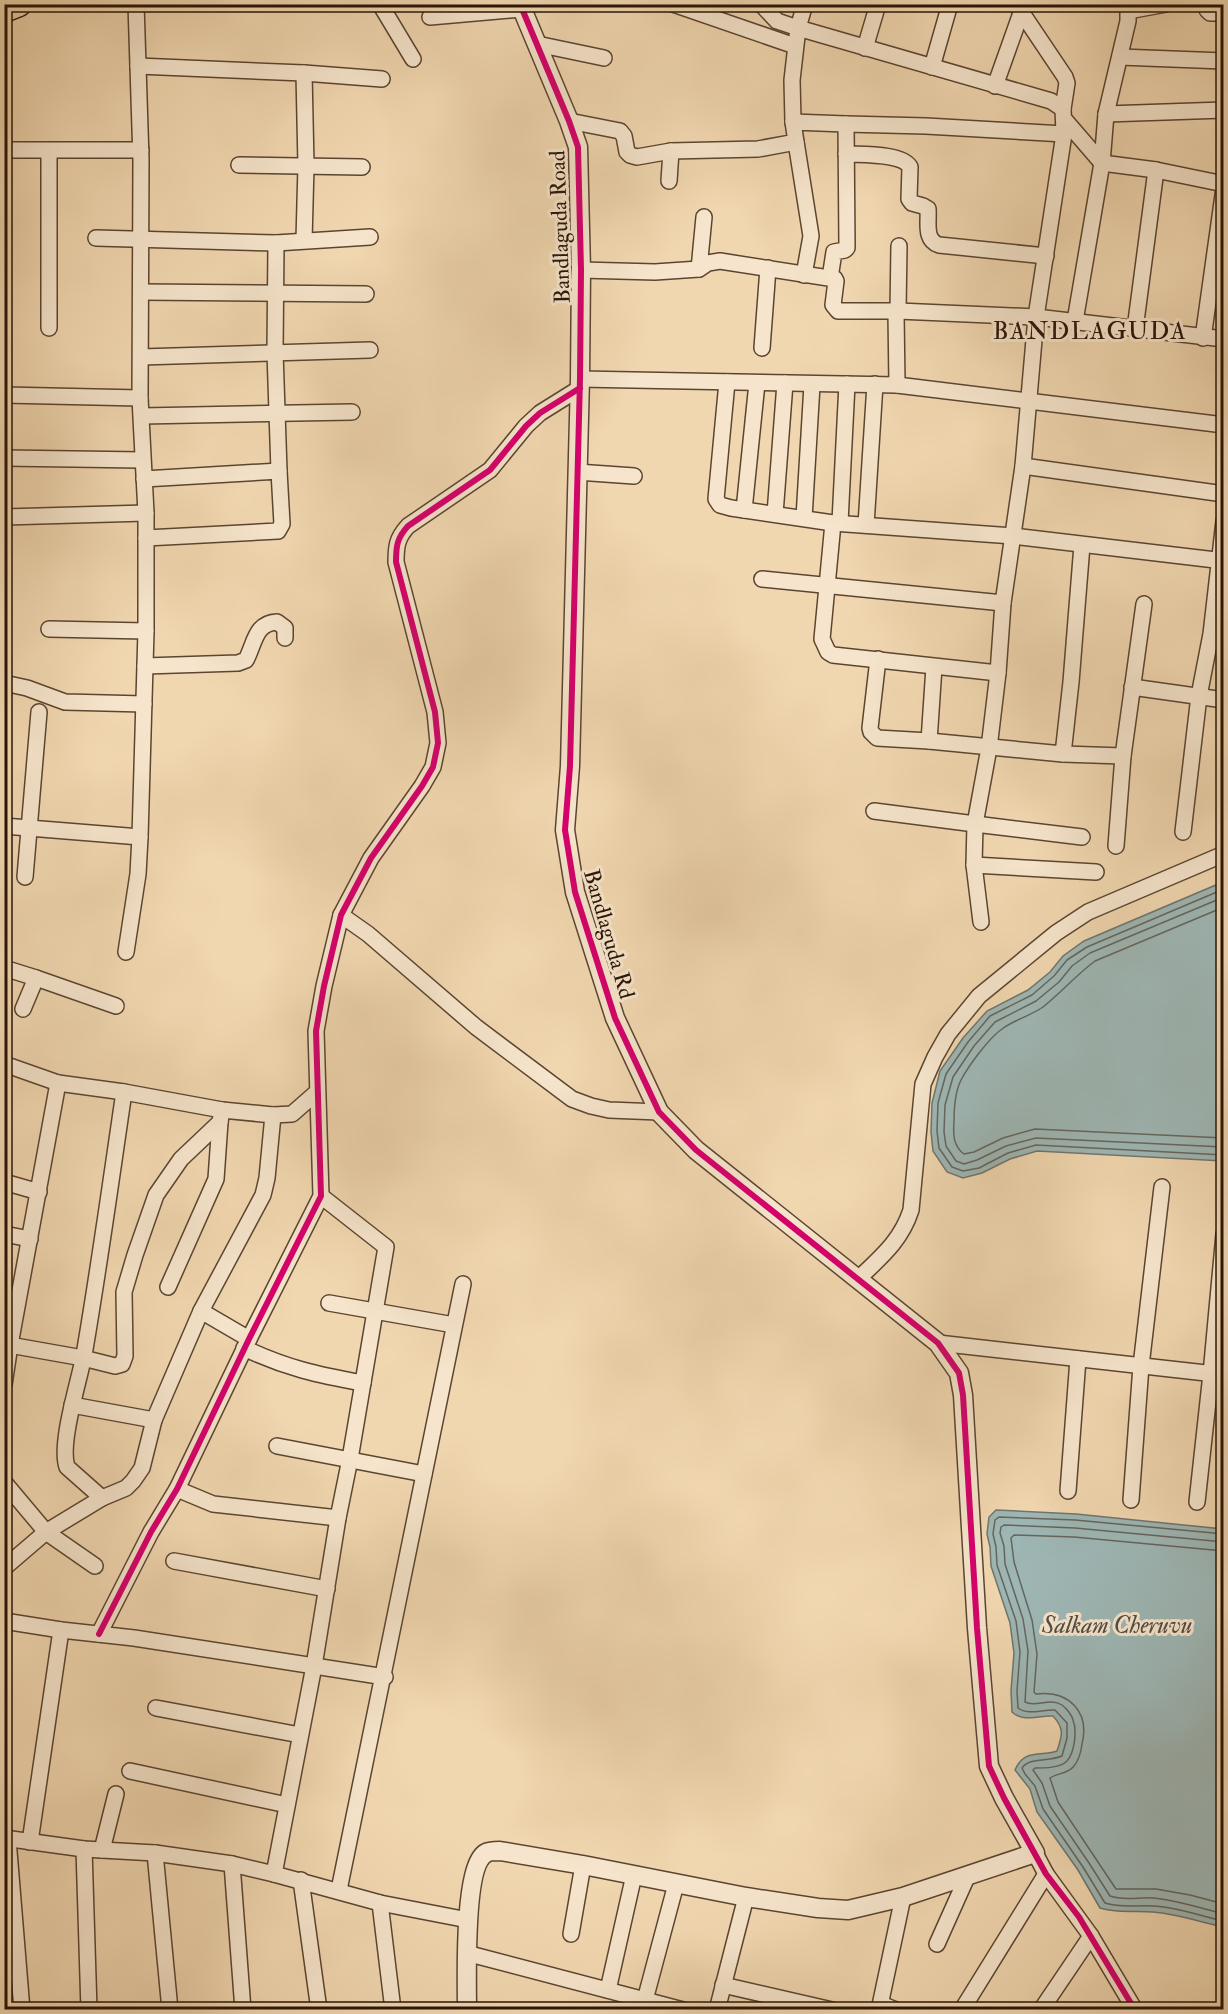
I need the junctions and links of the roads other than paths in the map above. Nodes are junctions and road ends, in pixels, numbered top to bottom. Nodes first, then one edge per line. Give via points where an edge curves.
1 (19, 4) edge
2 (135, 4) edge
3 (380, 4) edge
4 (673, 4) edge
5 (761, 4) edge
6 (805, 4) edge
7 (878, 4) edge
8 (950, 4) edge
9 (1167, 4) edge
10 (1207, 4) edge
11 (521, 6) edge
12 (1128, 8) edge
13 (1018, 9) edge
14 (4, 10) edge
15 (1224, 13) edge
16 (430, 16) dead end
17 (798, 28) junction
18 (537, 44) junction
19 (795, 46) junction
20 (866, 48) junction
21 (1120, 57) junction
22 (604, 58) dead end
23 (413, 59) dead end
24 (1224, 61) edge
25 (138, 66) junction
26 (932, 67) junction
27 (304, 73) junction
28 (382, 79) dead end
29 (995, 86) junction
30 (1224, 111) edge
31 (1106, 114) junction
32 (569, 121) junction
33 (1064, 121) junction
34 (793, 122) junction
35 (846, 124) junction
36 (796, 142) junction
37 (4, 150) edge
38 (141, 150) junction
39 (49, 151) junction
40 (671, 151) junction
41 (846, 154) junction
42 (1102, 164) junction
43 (239, 165) dead end
44 (306, 166) junction
45 (362, 167) dead end
46 (1156, 170) junction
47 (669, 181) dead end
48 (1224, 186) edge
49 (704, 217) dead end
50 (370, 237) dead end
51 (96, 238) dead end
52 (142, 240) junction
53 (304, 240) junction
54 (276, 243) junction
55 (899, 246) dead end
56 (1046, 256) junction
57 (1219, 259) edge
58 (768, 268) junction
59 (699, 269) junction
60 (582, 270) junction
61 (804, 275) junction
62 (830, 278) junction
63 (141, 292) junction
64 (276, 294) junction
65 (366, 294) dead end
66 (898, 311) junction
67 (1036, 316) junction
68 (1075, 321) junction
69 (49, 328) dead end
70 (1135, 329) junction
71 (1203, 338) junction
72 (1224, 339) edge
73 (762, 348) dead end
74 (370, 350) dead end
75 (275, 352) junction
76 (141, 357) junction
77 (727, 382) junction
78 (757, 383) junction
79 (785, 383) junction
80 (580, 384) junction
81 (847, 384) junction
82 (875, 384) junction
83 (812, 385) junction
84 (897, 385) junction
85 (4, 395) edge
86 (140, 398) junction
87 (1029, 401) junction
88 (352, 412) dead end
89 (278, 414) junction
90 (142, 416) junction
91 (1224, 425) edge
92 (4, 458) edge
93 (142, 460) junction
94 (1023, 466) junction
95 (279, 471) junction
96 (577, 472) junction
97 (634, 476) dead end
98 (144, 479) junction
99 (1224, 494) edge
100 (744, 510) junction
101 (146, 513) junction
102 (775, 514) junction
103 (4, 518) edge
104 (804, 518) junction
105 (1224, 521) edge
106 (836, 522) junction
107 (866, 525) junction
108 (1013, 536) junction
109 (146, 538) junction
110 (1082, 545) junction
111 (1222, 561) edge
112 (762, 579) dead end
113 (828, 586) junction
114 (1003, 603) junction
115 (1143, 604) dead end
116 (49, 629) dead end
117 (146, 631) junction
118 (1217, 635) edge
119 (285, 638) dead end
120 (878, 659) junction
121 (145, 666) junction
122 (934, 667) junction
123 (998, 673) junction
124 (4, 683) edge
125 (1132, 687) junction
126 (1199, 696) junction
127 (1224, 700) edge
128 (144, 704) junction
129 (39, 712) dead end
130 (928, 741) junction
131 (989, 748) junction
132 (1063, 754) junction
133 (1122, 756) junction
134 (874, 811) dead end
135 (975, 824) junction
136 (4, 826) edge
137 (30, 828) junction
138 (1183, 832) dead end
139 (140, 837) junction
140 (1082, 837) dead end
141 (1116, 846) dead end
142 (1224, 854) edge
143 (974, 865) junction
144 (1096, 872) dead end
145 (25, 877) dead end
146 (341, 915) junction
147 (981, 922) dead end
148 (126, 952) dead end
149 (4, 968) edge
150 (36, 978) junction
151 (116, 1006) dead end
152 (23, 1009) dead end
153 (4, 1064) edge
154 (58, 1083) junction
155 (124, 1092) junction
156 (316, 1093) junction
157 (659, 1112) junction
158 (273, 1115) junction
159 (221, 1116) junction
160 (4, 1182) edge
161 (1162, 1187) dead end
162 (39, 1192) junction
163 (321, 1196) junction
164 (4, 1234) edge
165 (1224, 1234) edge
166 (30, 1239) junction
167 (858, 1279) junction
168 (463, 1284) dead end
169 (168, 1287) dead end
170 (12, 1296) edge
171 (329, 1303) dead end
172 (201, 1311) junction
173 (375, 1312) junction
174 (454, 1325) junction
175 (938, 1343) junction
176 (7, 1344) edge
177 (247, 1344) junction
178 (83, 1358) junction
179 (1078, 1359) junction
180 (1141, 1366) junction
181 (1217, 1374) edge
182 (363, 1383) junction
183 (4, 1385) edge
184 (72, 1405) junction
185 (154, 1420) junction
186 (277, 1446) dead end
187 (350, 1460) junction
188 (424, 1474) junction
189 (4, 1482) edge
190 (177, 1489) junction
191 (1068, 1491) dead end
192 (102, 1498) junction
193 (1131, 1500) dead end
194 (1197, 1502) dead end
195 (338, 1518) junction
196 (46, 1532) junction
197 (174, 1561) dead end
198 (95, 1566) dead end
199 (4, 1568) edge
200 (327, 1589) junction
201 (4, 1621) edge
202 (61, 1630) junction
203 (99, 1634) junction
204 (314, 1666) junction
205 (385, 1677) junction
206 (156, 1708) dead end
207 (300, 1736) junction
208 (130, 1771) dead end
209 (116, 1794) dead end
210 (287, 1805) junction
211 (6, 1838) edge
212 (30, 1842) junction
213 (84, 1849) junction
214 (102, 1850) junction
215 (155, 1853) junction
216 (1035, 1853) junction
217 (232, 1864) junction
218 (583, 1865) junction
219 (274, 1874) junction
220 (1046, 1874) junction
221 (634, 1875) junction
222 (967, 1876) junction
223 (301, 1880) junction
224 (676, 1884) junction
225 (339, 1890) junction
226 (746, 1897) junction
227 (903, 1897) junction
228 (380, 1903) junction
229 (468, 1920) junction
230 (571, 1934) dead end
231 (1092, 1936) junction
232 (937, 1944) dead end
233 (466, 1953) junction
234 (723, 1985) junction
235 (608, 1990) junction
236 (645, 2000) junction
237 (796, 2005) edge
238 (965, 2005) dead end
239 (880, 2007) edge
240 (22, 2010) edge
241 (89, 2010) edge
242 (170, 2010) edge
243 (243, 2010) edge
244 (319, 2010) edge
245 (393, 2010) edge
246 (467, 2010) edge
247 (683, 2010) edge
248 (717, 2010) edge
249 (832, 2010) edge
250 (896, 2010) edge
251 (1041, 2010) edge
252 (1135, 2010) edge

1 - 14 highway
2 - 25 street
3 - 23 street
4 - 19 street
5 - 17 street via 777,21
6 - 17 street
7 - 20 street
8 - 26 street
9 - 12 street
10 - 15 street via 1210,13
11 - 16 street
11 - 18 street, Bandlaguda Road
12 - 21 street
13 - 29 street
13 - 33 street via 1065,77
17 - 19 street
17 - 20 street
18 - 22 street
18 - 32 street, Bandlaguda Road
19 - 34 street
20 - 26 street
21 - 24 street
21 - 31 street
25 - 27 street
25 - 38 street
26 - 29 street
27 - 28 street
27 - 44 street
29 - 33 street via 1051,101
30 - 31 street
31 - 42 street
32 - 40 street via 620,131 627,152 633,156
32 - 60 street, Bandlaguda Road via 578,147
33 - 35 street via 926,126
33 - 42 street
33 - 56 street
34 - 35 street
34 - 36 street
35 - 41 street
36 - 40 street via 758,149
36 - 61 street via 811,236
37 - 39 street
38 - 39 street
38 - 52 street
39 - 69 street
40 - 47 street
41 - 56 street via 898,158 908,163 909,199 928,209 932,242
41 - 62 street via 847,248 834,252
42 - 46 street
42 - 68 street
43 - 44 street
44 - 45 street
44 - 53 street
46 - 48 street
46 - 70 street
48 - 57 street
49 - 59 street
50 - 53 street
51 - 52 street
52 - 54 street
52 - 63 street
53 - 54 street
54 - 64 street
55 - 66 street
56 - 67 street
57 - 71 street
58 - 59 street via 720,261
58 - 61 street
58 - 73 street
59 - 60 street
60 - 80 street, Bandlaguda Road
61 - 62 street
62 - 66 street via 836,281 835,310
63 - 64 street
63 - 76 street
64 - 65 street
64 - 75 street
66 - 67 street
66 - 84 street
67 - 68 street
67 - 87 street
68 - 70 street
70 - 71 street
71 - 72 street
74 - 75 street
75 - 76 street
75 - 89 street
76 - 86 street
77 - 78 street
77 - 80 street
77 - 100 street via 716,499 720,505
78 - 79 street
78 - 100 street
79 - 83 street
79 - 102 street
80 - 96 street, Bandlaguda Rd
80 - 146 street via 526,426 490,470 408,526 399,537 396,562 435,712 438,743 433,767 371,858
81 - 82 street
81 - 83 street
81 - 106 street
82 - 84 street
82 - 107 street
83 - 104 street
84 - 87 street
85 - 86 street
86 - 90 street
87 - 91 street
87 - 94 street
88 - 89 street
89 - 90 street
89 - 95 street
90 - 93 street
92 - 93 street
93 - 98 street
94 - 99 street
94 - 108 street
95 - 98 street
95 - 109 street via 282,524 278,531
96 - 97 street
96 - 157 street, Bandlaguda Rd via 565,830 575,892 615,1018
98 - 101 street
100 - 102 street
101 - 103 street
101 - 109 street
102 - 104 street
104 - 106 street
105 - 111 street
106 - 107 street
106 - 113 street
107 - 108 street
108 - 110 street
108 - 114 street
109 - 117 street
110 - 111 street
110 - 132 street
111 - 118 street
112 - 113 street
113 - 114 street
113 - 120 street via 822,639 828,652
114 - 123 street
115 - 125 street
116 - 117 street
117 - 121 street
118 - 126 street
119 - 121 street via 285,628 269,622 258,631 246,660 238,663
120 - 122 street
120 - 130 street via 871,732 877,738
121 - 128 street
122 - 123 street
122 - 130 street
123 - 131 street
124 - 128 street via 65,702
125 - 126 street
125 - 133 street
126 - 127 street
126 - 138 street
128 - 139 street
129 - 137 street
130 - 131 street
131 - 132 street
131 - 135 street
132 - 133 street
133 - 141 street
134 - 135 street
135 - 140 street
135 - 143 street
136 - 137 street
137 - 139 street
137 - 145 street
139 - 148 street
142 - 167 street via 1088,912 979,996 948,1034 923,1084 911,1210 906,1224 896,1242
143 - 144 street
143 - 147 street
146 - 156 street via 316,1030
146 - 157 street via 476,1027 572,1099 609,1110
149 - 150 street
150 - 151 street
150 - 152 street
153 - 154 street
154 - 155 street
154 - 162 street
155 - 159 street
155 - 178 street
156 - 158 street via 292,1114
156 - 163 street
157 - 167 street, Bandlaguda Rd via 696,1150
158 - 159 street
158 - 172 street via 263,1195
159 - 169 street via 216,1179
159 - 178 street via 181,1159 156,1195 124,1292 122,1365
160 - 162 street
161 - 180 street
162 - 166 street
163 - 173 street via 386,1247
163 - 177 street
164 - 166 street
165 - 181 street
166 - 170 street
167 - 175 street, Bandlaguda Rd
168 - 174 street
170 - 176 street
171 - 173 street
172 - 177 street
172 - 185 street
173 - 174 street
173 - 182 street
174 - 188 street
175 - 179 street
175 - 216 street, Bandlaguda Rd via 959,1373 963,1395 989,1766
176 - 178 street
176 - 183 street
177 - 182 street via 274,1362
177 - 190 street
178 - 184 street
179 - 180 street
179 - 191 street
180 - 181 street
180 - 193 street
181 - 194 street
182 - 187 street
184 - 185 street
184 - 192 street via 65,1461
185 - 192 street via 142,1467 133,1481
186 - 187 street
187 - 188 street
187 - 195 street
188 - 205 street
189 - 196 street
190 - 195 street via 213,1504
190 - 203 street
192 - 196 street
195 - 200 street
196 - 198 street
196 - 199 street
197 - 200 street
200 - 204 street
201 - 202 street
202 - 203 street
202 - 212 street
203 - 204 street
204 - 205 street
204 - 207 street
205 - 225 street
206 - 207 street
207 - 210 street
208 - 210 street
209 - 214 street
210 - 219 street
211 - 212 street
211 - 240 street
212 - 213 street
213 - 214 street
213 - 241 street
214 - 215 street
215 - 217 street
215 - 242 street
216 - 220 street
216 - 222 street
217 - 219 street
217 - 243 street
218 - 221 street
218 - 229 street via 487,1852 476,1870
218 - 230 street
219 - 223 street
220 - 231 street
220 - 238 street
221 - 224 street
221 - 235 street
222 - 227 street
222 - 232 street
223 - 225 street
223 - 244 street
224 - 226 street
224 - 236 street
225 - 228 street
226 - 227 street via 848,1910
226 - 234 street
227 - 239 street
228 - 229 street
228 - 245 street
229 - 233 street
231 - 251 street
231 - 252 street
233 - 235 street
233 - 246 street
234 - 237 street
234 - 248 street
235 - 236 street
236 - 247 street
237 - 249 street
239 - 250 street

